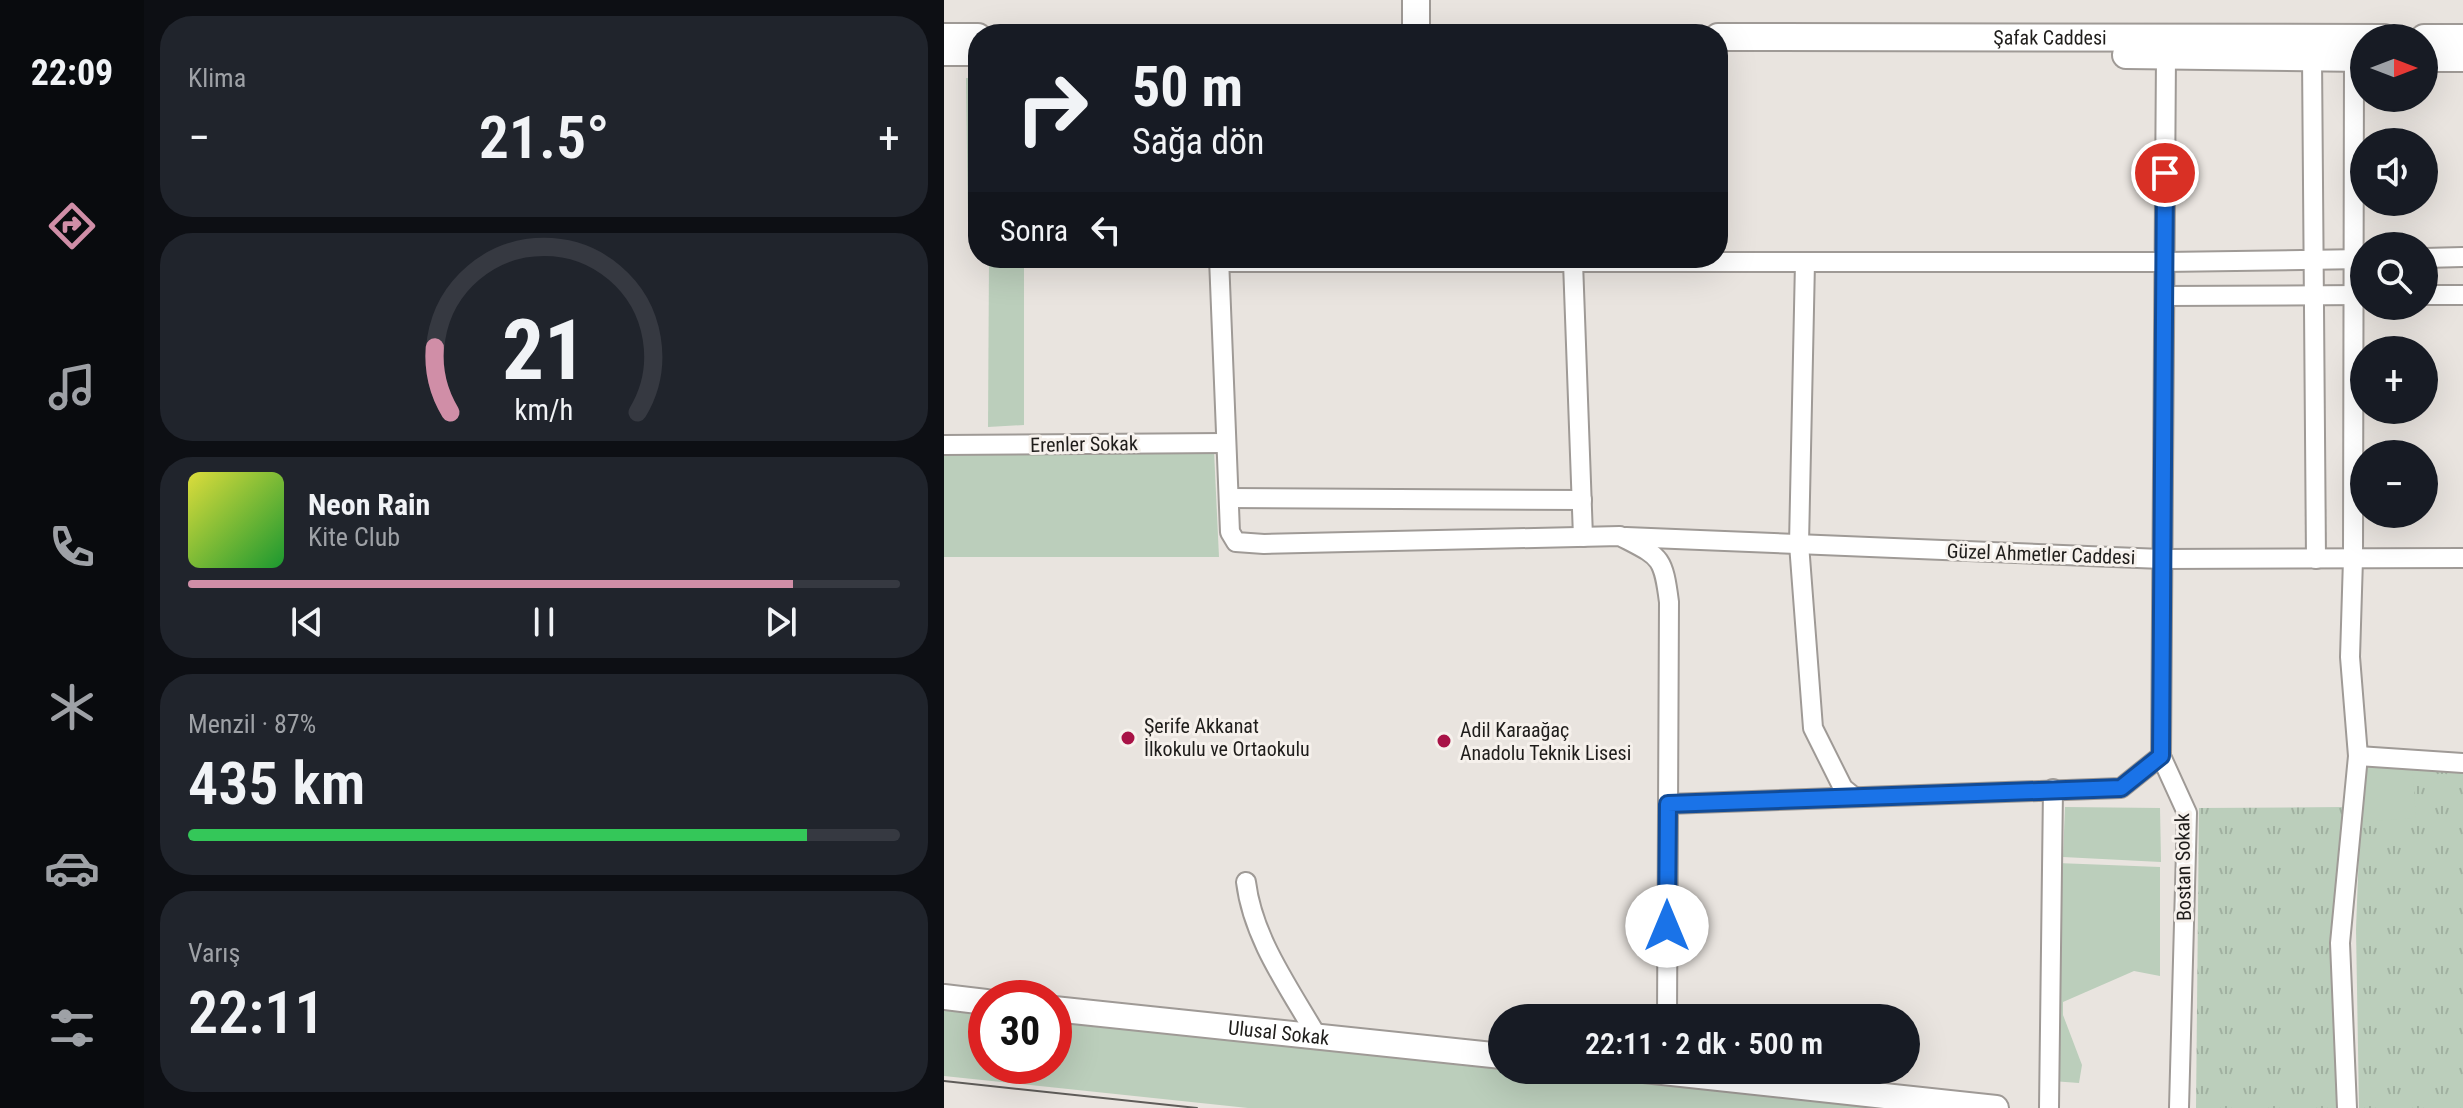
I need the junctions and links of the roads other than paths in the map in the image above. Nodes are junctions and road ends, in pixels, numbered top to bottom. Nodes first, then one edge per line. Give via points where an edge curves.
1 (1416, 0) edge
2 (1416, 24) edge
3 (944, 37) edge
4 (968, 37) edge
5 (1728, 37) edge
6 (2044, 37) junction
7 (2350, 38) edge
8 (2438, 38) edge
9 (2463, 38) edge
10 (2166, 55) junction
11 (944, 56) edge
12 (968, 56) edge
13 (2312, 57) junction
14 (2350, 58) edge
15 (2438, 58) edge
16 (2463, 58) edge
17 (2359, 112) edge
18 (2358, 232) edge
19 (2463, 257) edge
20 (2438, 258) edge
21 (2314, 259) junction
22 (2350, 259) edge
23 (1728, 261) edge
24 (1805, 262) junction
25 (2165, 262) junction
26 (1219, 268) edge
27 (1573, 268) edge
28 (2350, 295) edge
29 (2438, 295) edge
30 (2463, 295) edge
31 (2165, 296) junction
32 (2315, 296) junction
33 (2358, 320) edge
34 (1225, 443) junction
35 (944, 445) edge
36 (1229, 498) junction
37 (1582, 500) junction
38 (1620, 536) junction
39 (1583, 537) junction
40 (1799, 544) junction
41 (2463, 558) edge
42 (2162, 559) junction
43 (2316, 559) junction
44 (2353, 559) junction
45 (2161, 756) junction
46 (2358, 756) junction
47 (2463, 763) edge
48 (2053, 789) junction
49 (1853, 796) junction
50 (1668, 804) junction
51 (1246, 882) dead end
52 (944, 997) edge
53 (968, 1000) edge
54 (1667, 1004) edge
55 (1072, 1011) edge
56 (1318, 1038) junction
57 (1488, 1055) edge
58 (1777, 1084) edge
59 (1996, 1108) edge
60 (2049, 1108) edge
61 (2179, 1108) edge
62 (2347, 1108) edge

1 - 2 main road
3 - 4 main road
5 - 6 main road, Şafak Caddesi
6 - 7 main road, Şafak Caddesi
6 - 10 main road via 2069,55
8 - 9 main road
10 - 13 main road
10 - 25 street, Bostan Sokak
11 - 12 street
13 - 14 main road
13 - 21 street
15 - 16 main road
17 - 18 street
19 - 20 street
21 - 22 street
21 - 25 street
21 - 32 street
23 - 24 street
24 - 25 street
24 - 40 street
25 - 31 street, Bostan Sokak
26 - 34 street
27 - 37 street
28 - 32 street
29 - 30 street
31 - 32 street
31 - 42 street, Bostan Sokak
32 - 43 street
33 - 44 street
34 - 35 street, Erenler Sokak
34 - 36 street
36 - 37 street
36 - 39 street, Güzel Ahmetler Caddesi via 1230,532 1236,542
37 - 39 street
38 - 39 street, Güzel Ahmetler Caddesi
38 - 40 street, Güzel Ahmetler Caddesi
38 - 50 street via 1652,553 1665,569
40 - 42 street, Güzel Ahmetler Caddesi
40 - 49 street via 1813,728 1843,788
41 - 44 street, Güzel Ahmetler Caddesi
42 - 43 street, Güzel Ahmetler Caddesi
42 - 45 street, Bostan Sokak
43 - 44 street, Güzel Ahmetler Caddesi
44 - 46 street via 2350,657
45 - 48 street via 2121,788
45 - 61 street, Bostan Sokak via 2187,813
46 - 47 street
46 - 62 street via 2340,943
48 - 49 street
48 - 60 street
49 - 50 street
50 - 54 street
51 - 56 street via 1262,940
52 - 53 street
55 - 56 street, Ulusal Sokak
56 - 57 street, Ulusal Sokak
58 - 59 street

